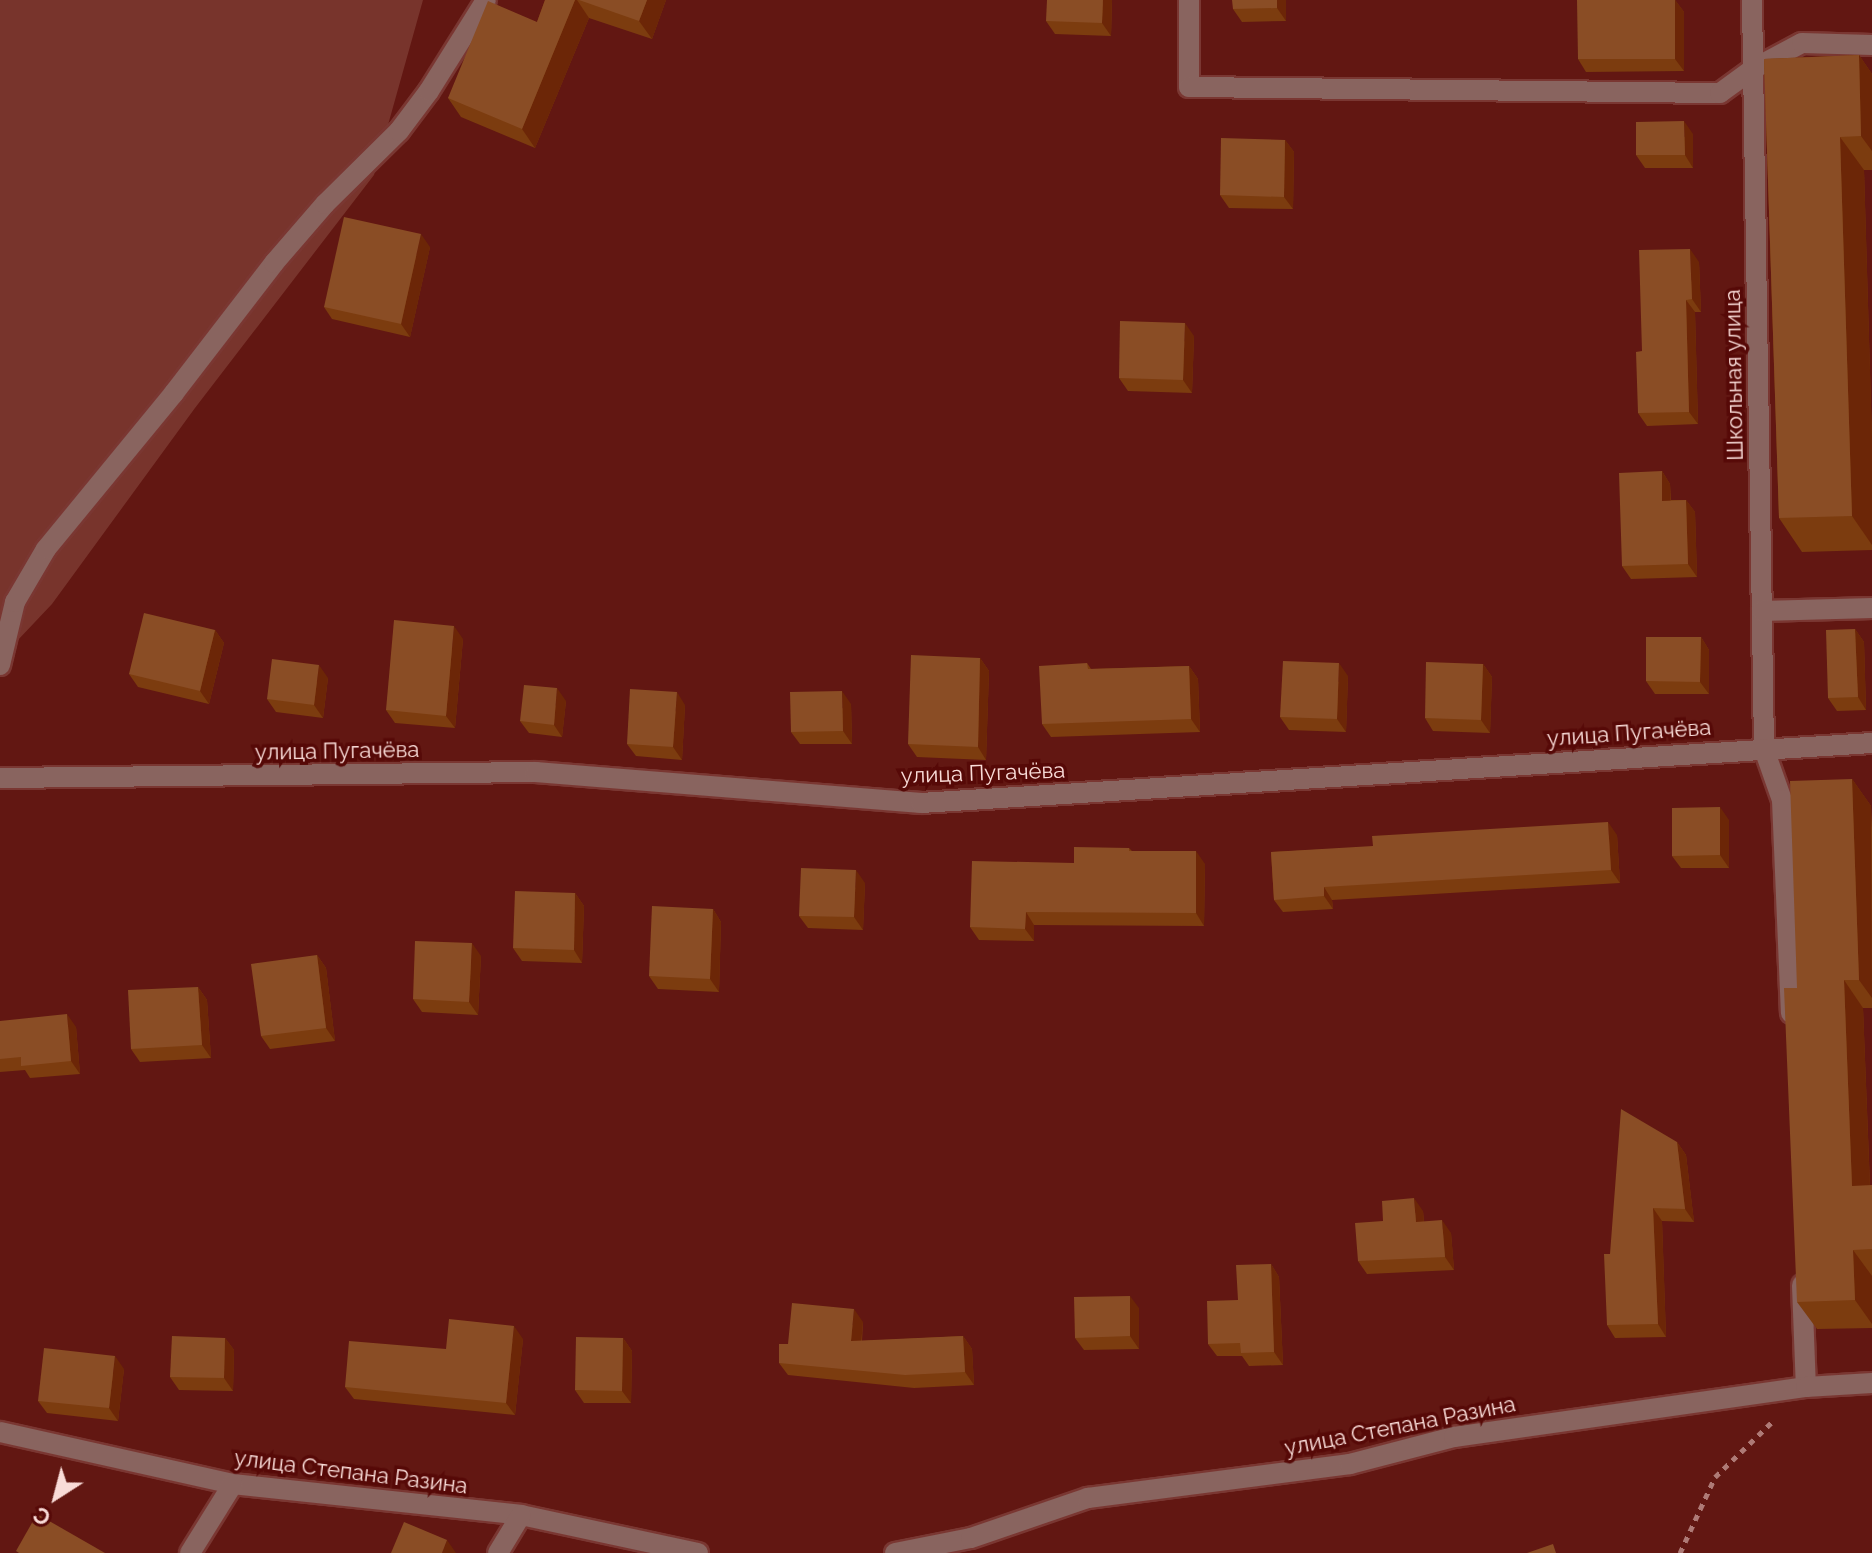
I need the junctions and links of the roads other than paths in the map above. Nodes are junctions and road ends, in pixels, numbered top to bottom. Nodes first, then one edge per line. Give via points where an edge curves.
1 (486, 0) edge
2 (1189, 0) edge
3 (1752, 0) edge
4 (1872, 45) edge
5 (1753, 69) junction
6 (1872, 608) edge
7 (1762, 611) junction
8 (0, 665) edge
9 (1872, 743) edge
10 (1764, 749) junction
11 (0, 778) edge
12 (1792, 1037) edge
13 (1801, 1258) edge
14 (1872, 1383) edge
15 (1806, 1387) junction
16 (0, 1432) edge
17 (233, 1484) junction
18 (521, 1515) junction
19 (190, 1553) edge
20 (498, 1553) edge
21 (698, 1553) edge
22 (895, 1553) edge

1 - 8 street via 399,131 274,263 46,549 15,602
2 - 5 street via 1189,87 1720,93
3 - 5 street, Школьная улица
4 - 5 street via 1802,43
5 - 7 street, Школьная улица
6 - 7 street
7 - 10 street, Школьная улица
9 - 10 street, улица Пугачёва
10 - 11 street, улица Пугачёва via 921,803 536,772
10 - 12 street, Школьная улица via 1782,800
13 - 15 street
14 - 15 street, улица Степана Разина
15 - 22 street, улица Степана Разина via 1454,1437 1350,1464 1088,1498 971,1538
16 - 17 street, улица Степана Разина
17 - 18 street, улица Степана Разина
17 - 19 street
18 - 20 street
18 - 21 street, улица Степана Разина

